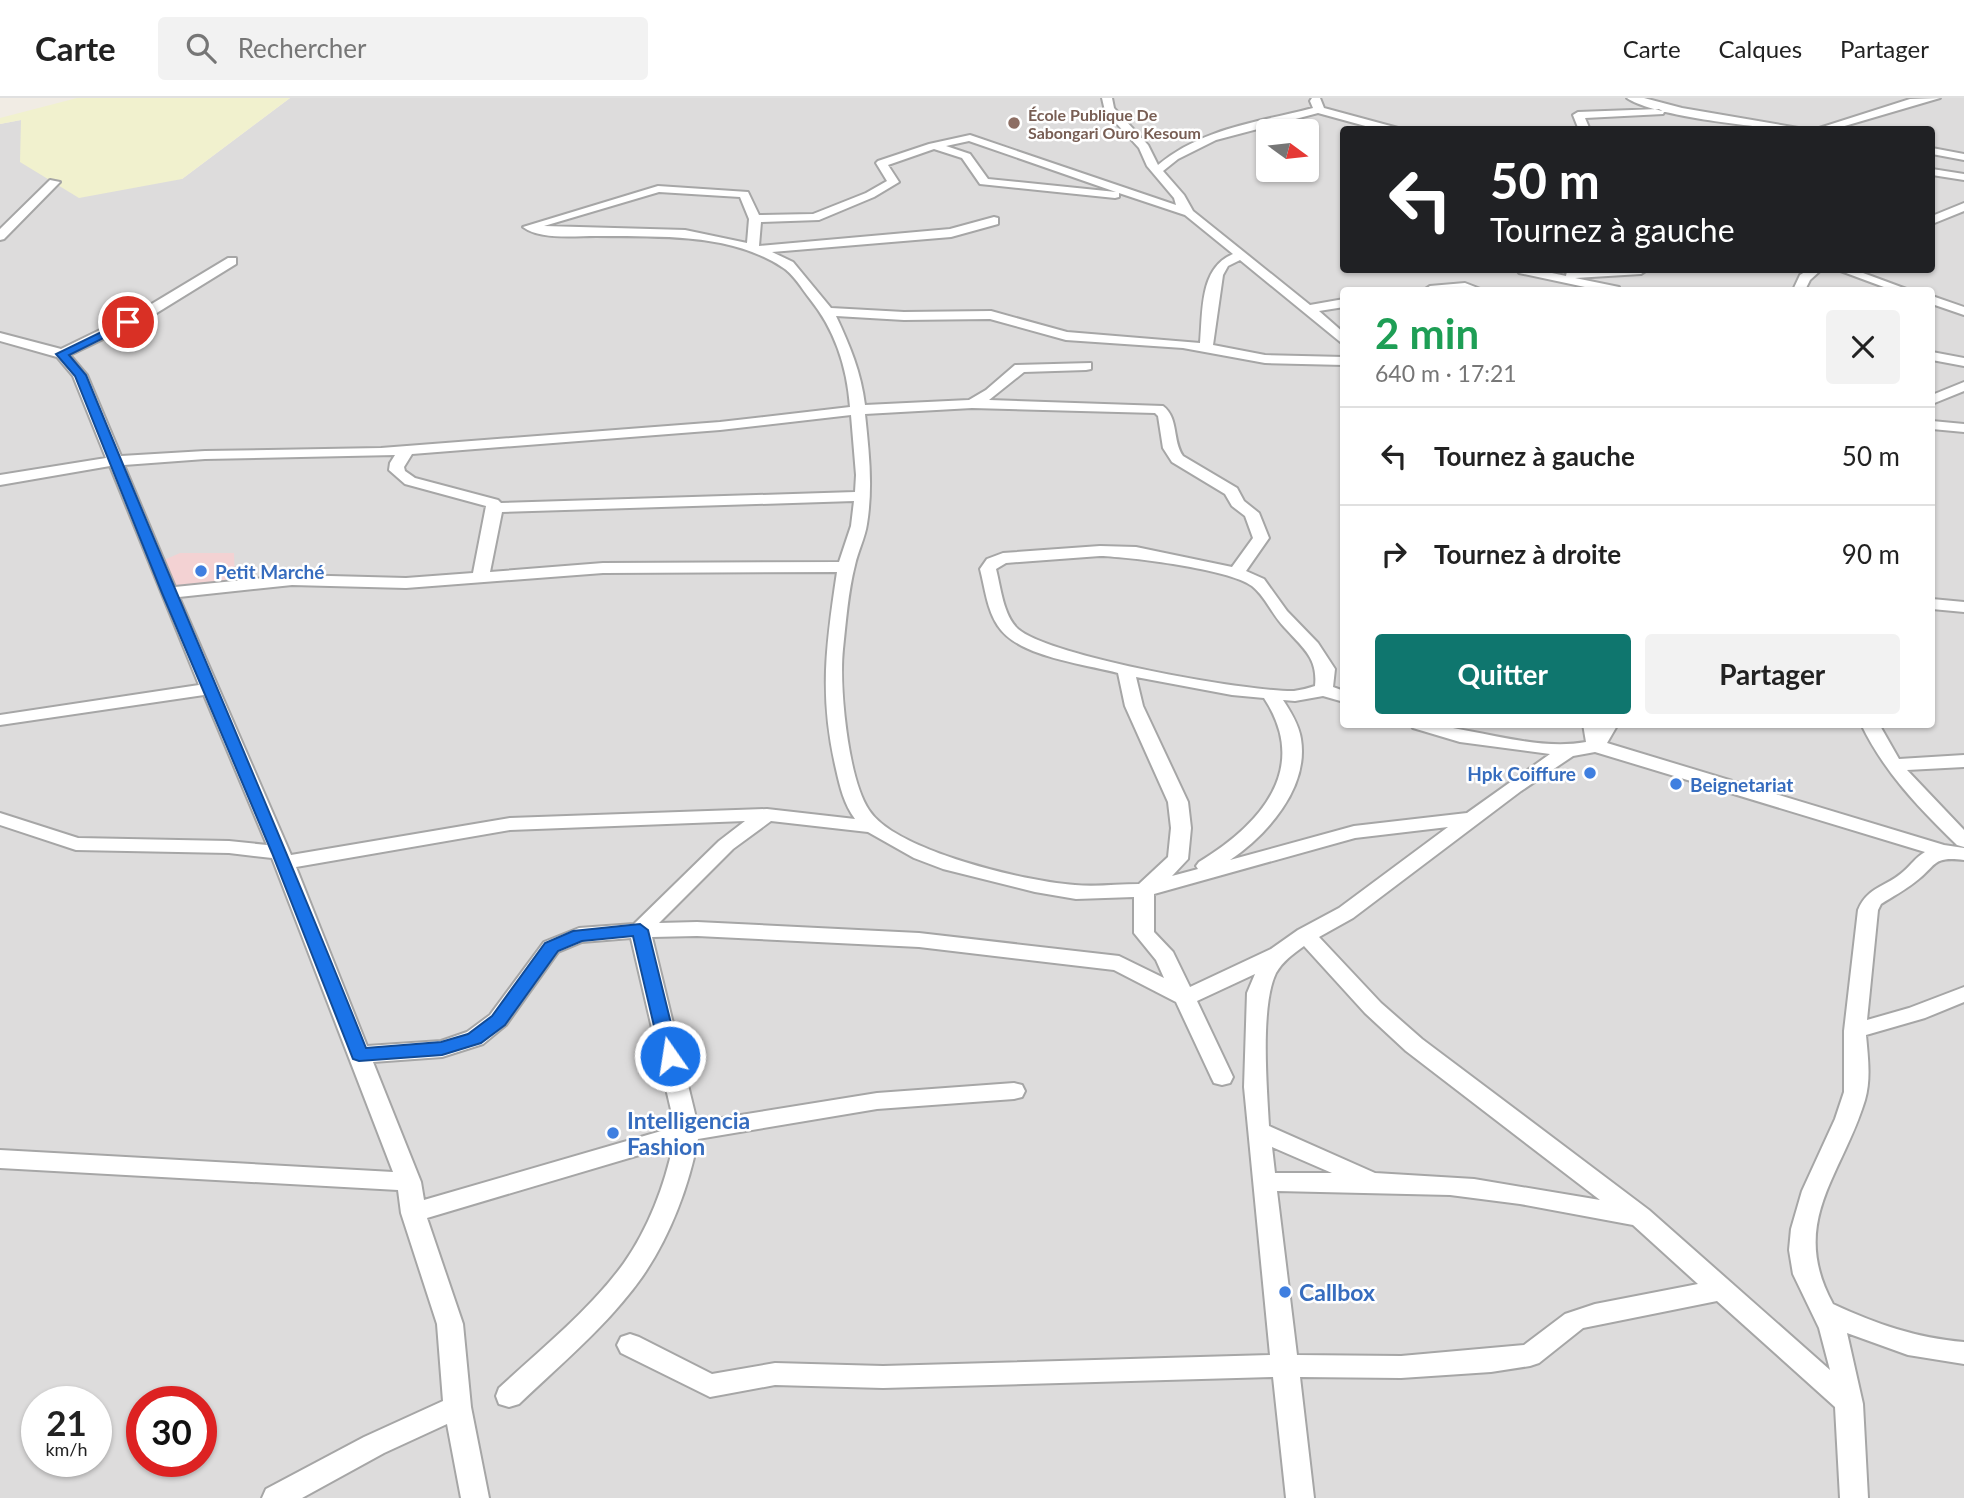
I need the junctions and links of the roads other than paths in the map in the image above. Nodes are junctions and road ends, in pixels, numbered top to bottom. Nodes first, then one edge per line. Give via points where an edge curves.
1 (1107, 98) edge
2 (1324, 98) edge
3 (1632, 98) edge
4 (1935, 98) edge
5 (1316, 102) edge
6 (1681, 111) junction
7 (1383, 126) edge
8 (1583, 126) edge
9 (1779, 126) edge
10 (1831, 126) edge
11 (933, 146) junction
12 (1935, 152) edge
13 (1964, 157) edge
14 (1158, 170) junction
15 (1935, 172) edge
16 (1964, 177) edge
17 (54, 182) dead end
18 (1180, 197) junction
19 (1147, 198) junction
20 (1964, 207) edge
21 (1189, 213) junction
22 (755, 219) junction
23 (1935, 219) edge
24 (994, 221) dead end
25 (0, 236) edge
26 (755, 249) junction
27 (1239, 256) junction
28 (232, 261) dead end
29 (1536, 273) edge
30 (1595, 273) edge
31 (1811, 273) edge
32 (1853, 273) edge
33 (1549, 276) junction
34 (1600, 287) edge
35 (1800, 287) edge
36 (1894, 287) edge
37 (1935, 301) edge
38 (1340, 304) edge
39 (1962, 308) edge
40 (1307, 309) junction
41 (827, 312) junction
42 (1340, 334) edge
43 (0, 337) edge
44 (1206, 347) junction
45 (62, 354) junction
46 (1935, 357) edge
47 (1340, 361) edge
48 (1964, 362) edge
49 (1086, 366) dead end
50 (1964, 386) edge
51 (1935, 399) edge
52 (972, 404) junction
53 (858, 410) junction
54 (1935, 425) edge
55 (1964, 428) edge
56 (408, 450) junction
57 (114, 461) junction
58 (0, 480) edge
59 (863, 496) junction
60 (495, 508) junction
61 (846, 567) junction
62 (1236, 573) junction
63 (481, 575) junction
64 (169, 593) junction
65 (1935, 604) edge
66 (1964, 607) edge
67 (1126, 670) junction
68 (210, 689) junction
69 (1324, 690) junction
70 (1270, 695) junction
71 (1340, 696) edge
72 (0, 720) edge
73 (1433, 728) edge
74 (1872, 728) edge
75 (1594, 735) edge
76 (1567, 751) junction
77 (1964, 761) edge
78 (1893, 765) junction
79 (767, 815) junction
80 (1473, 818) junction
81 (0, 819) edge
82 (873, 827) junction
83 (1964, 841) edge
84 (1942, 851) junction
85 (1964, 854) edge
86 (282, 858) junction
87 (1194, 874) junction
88 (1144, 890) junction
89 (640, 930) junction
90 (1305, 935) junction
91 (1279, 954) junction
92 (1964, 994) edge
93 (1185, 998) junction
94 (1855, 1031) junction
95 (359, 1055) junction
96 (1222, 1077) dead end
97 (1014, 1091) dead end
98 (1258, 1131) junction
99 (688, 1132) junction
100 (0, 1159) edge
101 (1376, 1181) junction
102 (409, 1182) junction
103 (1264, 1182) junction
104 (413, 1213) junction
105 (1640, 1216) junction
106 (1722, 1290) junction
107 (1824, 1311) junction
108 (629, 1345) dead end
109 (1964, 1353) edge
110 (1285, 1365) junction
111 (509, 1396) dead end
112 (1850, 1404) junction
113 (457, 1407) junction
114 (275, 1498) edge
115 (475, 1498) edge
116 (1300, 1498) edge
117 (1854, 1498) edge

1 - 14 street via 1109,109
2 - 5 street
3 - 6 street
4 - 10 street
5 - 7 street
5 - 14 street via 1196,145
6 - 8 street via 1578,115
6 - 9 street
11 - 19 street via 970,138
11 - 19 street via 966,156 984,183
11 - 22 street via 882,163 893,182 870,195 815,217
12 - 13 street
14 - 18 street
15 - 16 street
17 - 25 street
18 - 19 street
18 - 21 street
19 - 21 street
20 - 23 street
21 - 27 street
22 - 26 street
22 - 26 street via 744,194 657,189 529,227 555,232 685,234
24 - 26 street via 951,233
26 - 41 street via 789,265
27 - 40 street
27 - 44 street via 1228,260 1217,274
28 - 45 street via 150,311
29 - 33 street
30 - 33 street
31 - 35 street
32 - 36 street
33 - 34 street
37 - 39 street
38 - 40 street
40 - 42 street
41 - 44 street via 990,315 1066,336
41 - 53 street via 848,356
43 - 45 street
44 - 47 street via 1265,359
45 - 57 street via 80,375
46 - 48 street
49 - 52 street via 1020,368
50 - 51 street
52 - 53 street
52 - 62 street via 1158,409 1165,414 1170,447 1177,459 1232,491 1257,524 1261,538
53 - 56 street via 720,426
53 - 59 street
54 - 55 street
56 - 57 street via 205,454
56 - 60 street via 398,461 399,476 493,503
57 - 58 street
57 - 64 street
59 - 60 street
59 - 61 street
60 - 63 street
61 - 63 street via 603,568
61 - 82 street via 834,651 840,745 852,796
62 - 67 street via 1136,552 993,562 988,569 1005,624 1018,639
62 - 69 street via 1258,583 1312,646 1326,669
63 - 64 street via 406,583 292,580
64 - 68 street
65 - 66 street
67 - 70 street
67 - 88 street via 1134,706 1181,813 1178,859
68 - 72 street
68 - 86 street
69 - 70 street
69 - 71 street
70 - 87 street via 1292,737 1293,761 1286,784 1257,829
73 - 76 street
74 - 78 street
75 - 76 street
75 - 84 street
76 - 80 street
77 - 78 street
78 - 83 street
79 - 82 street
79 - 86 street via 510,824
79 - 89 street via 726,845
80 - 87 street via 1354,832
80 - 90 street via 1346,913
81 - 86 street via 76,844 229,847
82 - 88 street via 921,854 979,874 1076,892
84 - 85 street
84 - 94 street via 1872,900
86 - 95 street
87 - 88 street
88 - 93 street via 1144,933 1165,957
89 - 93 street via 919,940 1119,963
89 - 95 street via 579,935 551,947 498,1020 475,1038 442,1049
89 - 99 street
90 - 91 street
90 - 105 street via 1414,1045
91 - 93 street
91 - 98 street via 1258,993
92 - 94 street
93 - 96 street
94 - 107 street via 1853,1101 1816,1180 1801,1249 1802,1267
95 - 102 street
97 - 99 street via 877,1101
98 - 101 street
98 - 103 street
99 - 104 street
99 - 111 street via 678,1179 633,1270 593,1317
100 - 102 street
101 - 103 street
101 - 105 street via 1531,1196
102 - 104 street
103 - 110 street
104 - 113 street via 450,1324
105 - 106 street
106 - 110 street via 1595,1314 1574,1321 1530,1354 1491,1361 1401,1367
106 - 112 street
107 - 109 street via 1881,1338 1911,1347
107 - 112 street via 1836,1338
108 - 110 street via 710,1386 775,1374 883,1377
110 - 116 street
112 - 117 street
113 - 114 street
113 - 115 street

